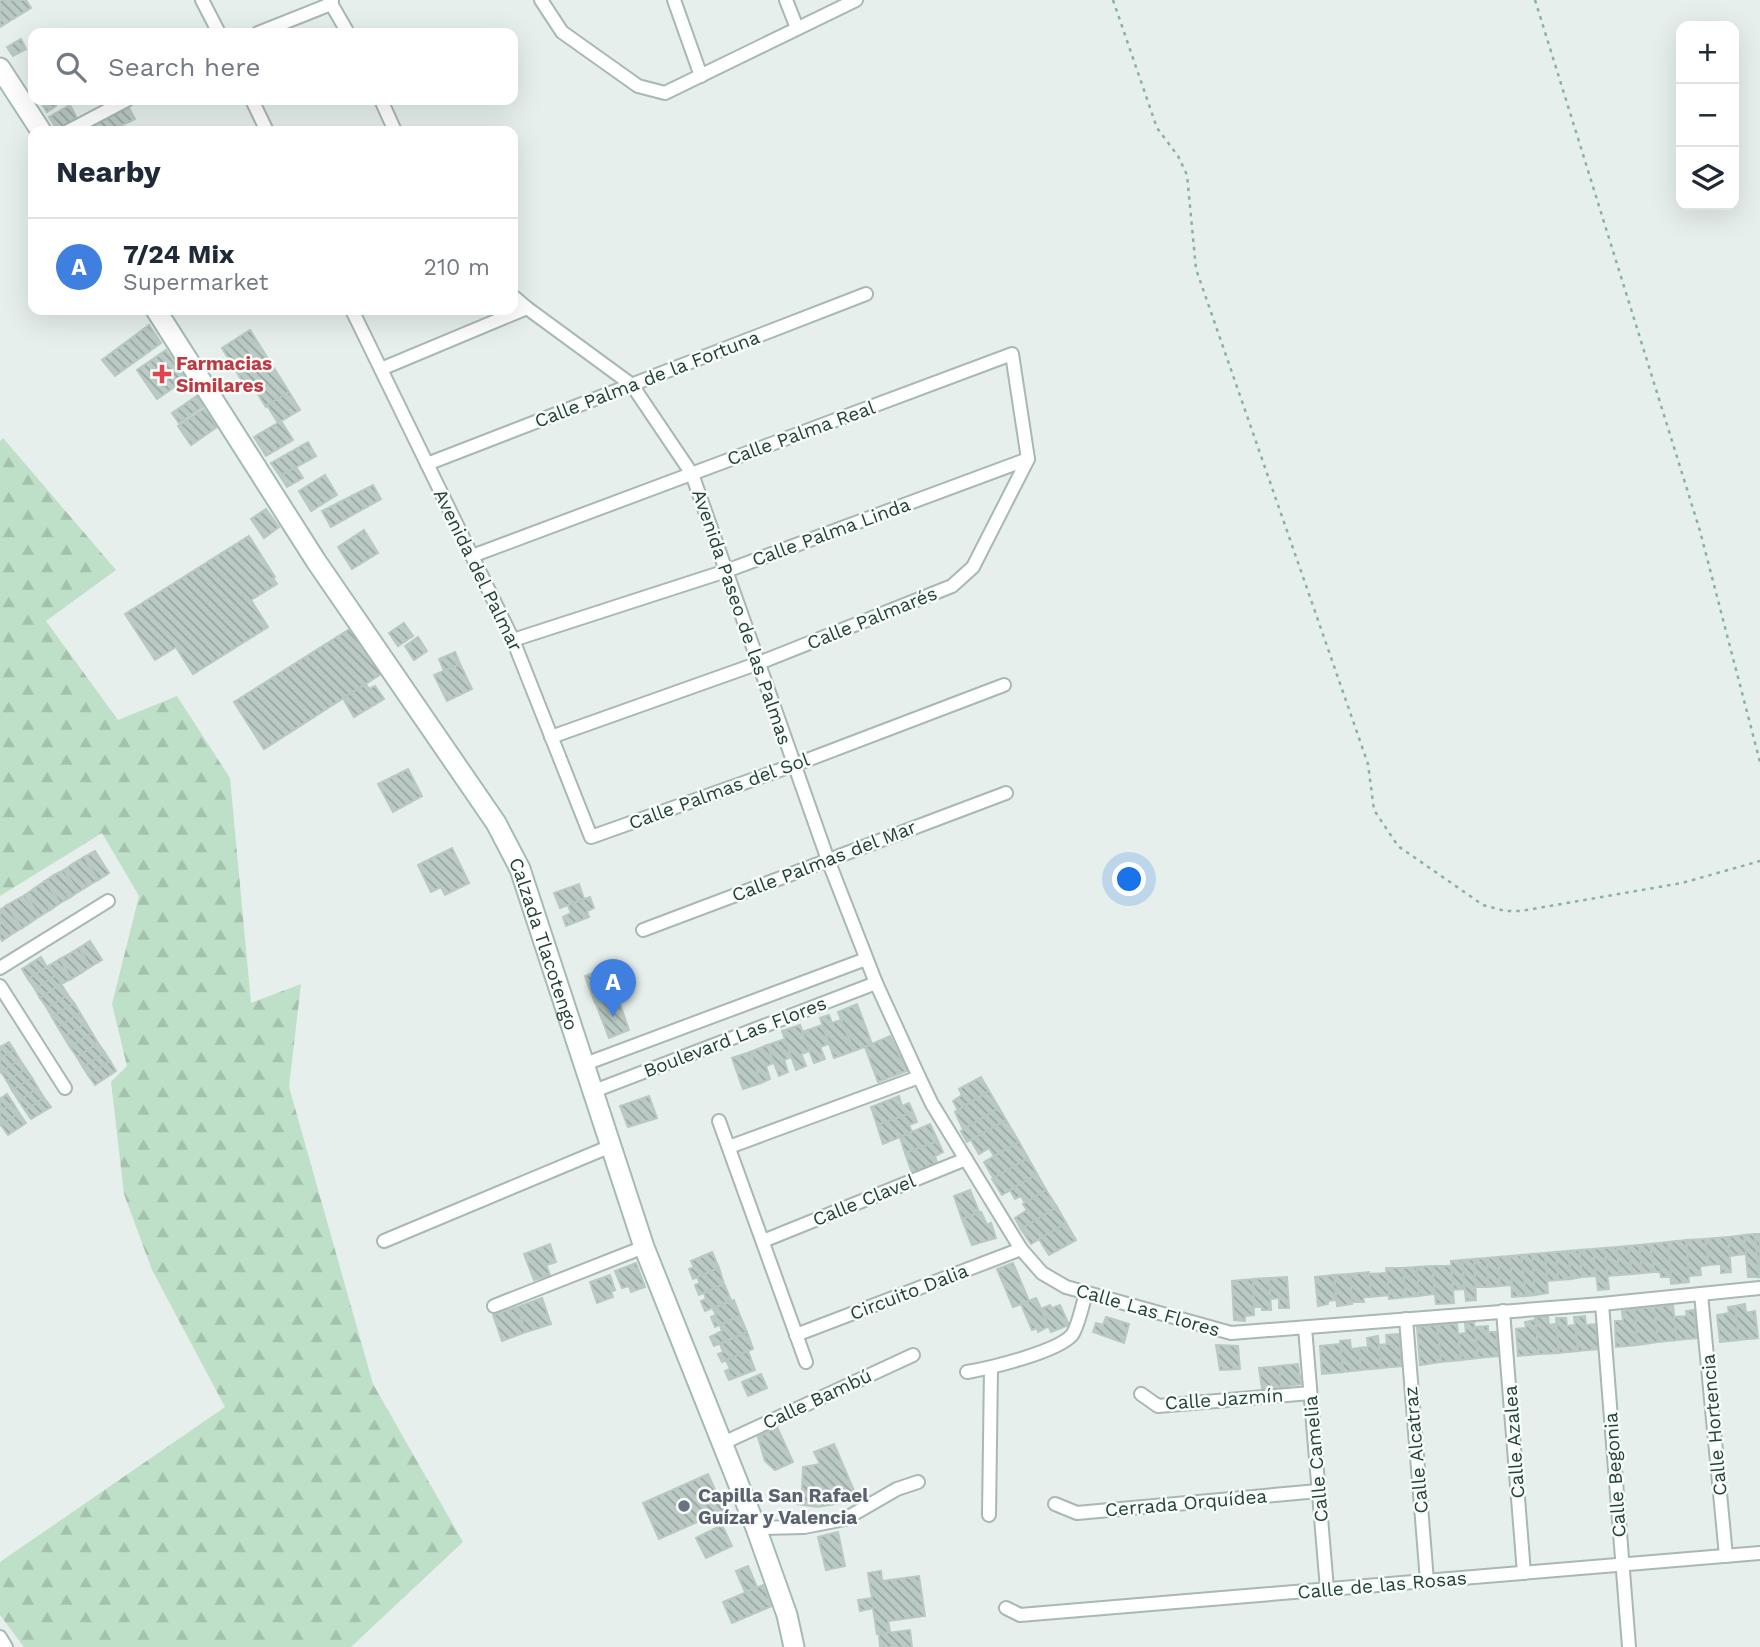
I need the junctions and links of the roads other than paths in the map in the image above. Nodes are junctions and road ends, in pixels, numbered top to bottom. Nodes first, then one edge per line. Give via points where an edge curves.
1 (202, 0) edge
2 (541, 0) edge
3 (674, 0) edge
4 (786, 0) edge
5 (856, 0) edge
6 (331, 1) edge
7 (216, 28) edge
8 (269, 28) edge
9 (345, 28) edge
10 (797, 29) junction
11 (0, 68) edge
12 (701, 76) junction
13 (117, 105) edge
14 (254, 105) edge
15 (382, 105) edge
16 (38, 126) edge
17 (78, 126) edge
18 (265, 126) edge
19 (393, 126) edge
20 (866, 294) dead end
21 (518, 300) edge
22 (527, 308) junction
23 (518, 312) edge
24 (159, 315) edge
25 (354, 315) edge
26 (510, 315) edge
27 (381, 369) junction
28 (632, 385) junction
29 (1028, 459) junction
30 (427, 464) junction
31 (692, 474) junction
32 (472, 556) junction
33 (726, 571) junction
34 (513, 640) junction
35 (758, 663) junction
36 (1004, 685) dead end
37 (551, 737) junction
38 (794, 765) junction
39 (1006, 793) dead end
40 (591, 837) joint
41 (828, 860) junction
42 (108, 901) dead end
43 (643, 930) dead end
44 (866, 959) junction
45 (0, 968) edge
46 (876, 983) junction
47 (0, 986) edge
48 (584, 1064) junction
49 (919, 1077) junction
50 (65, 1088) dead end
51 (594, 1091) junction
52 (719, 1121) dead end
53 (611, 1146) junction
54 (729, 1147) junction
55 (966, 1159) junction
56 (384, 1241) dead end
57 (763, 1241) junction
58 (644, 1247) junction
59 (1021, 1249) junction
60 (1760, 1288) edge
61 (1086, 1293) junction
62 (1701, 1294) junction
63 (1602, 1304) junction
64 (494, 1306) dead end
65 (1503, 1311) junction
66 (1406, 1319) junction
67 (1305, 1328) junction
68 (796, 1335) junction
69 (914, 1354) dead end
70 (806, 1362) dead end
71 (991, 1368) junction
72 (967, 1372) dead end
73 (1310, 1393) junction
74 (1141, 1394) dead end
75 (721, 1444) junction
76 (918, 1482) dead end
77 (1318, 1491) junction
78 (1055, 1504) dead end
79 (989, 1515) dead end
80 (756, 1528) junction
81 (1760, 1553) edge
82 (1726, 1556) junction
83 (1621, 1565) junction
84 (1524, 1573) junction
85 (1427, 1581) junction
86 (1327, 1590) junction
87 (1006, 1608) dead end
88 (0, 1637) edge
89 (6, 1647) edge
90 (794, 1647) edge
91 (1629, 1647) edge

1 - 7 street
2 - 12 street via 562,33 638,86 665,93
3 - 12 street
4 - 10 street
5 - 10 street
6 - 8 street
6 - 9 street
10 - 12 street
11 - 16 street
13 - 17 street
14 - 18 street
15 - 19 street
20 - 28 street, Calle Palma de la Fortuna
21 - 22 street, Avenida Paseo de las Palmas
22 - 23 street
22 - 28 street, Avenida Paseo de las Palmas
24 - 48 street, Calzada Tlacotengo via 316,561 496,823 520,869
25 - 27 street, Avenida del Palmar
26 - 27 street
27 - 30 street, Avenida del Palmar
28 - 30 street, Calle Palma de la Fortuna
28 - 31 street, Avenida Paseo de las Palmas
29 - 31 street, Calle Palma Real via 1012,354
29 - 33 street, Calle Palma Linda
29 - 35 street, Calle Palmarés via 973,568 952,586
30 - 32 street, Avenida del Palmar
31 - 32 street, Calle Palma Real
31 - 33 street, Avenida Paseo de las Palmas
32 - 34 street, Avenida del Palmar
33 - 34 street, Calle Palma Linda
33 - 35 street, Avenida Paseo de las Palmas
34 - 37 street, Avenida del Palmar
35 - 37 street, Calle Palmarés
35 - 38 street, Avenida Paseo de las Palmas
36 - 38 street, Calle Palmas del Sol
37 - 40 street, Avenida del Palmar
38 - 40 street, Calle Palmas del Sol
38 - 41 street, Avenida Paseo de las Palmas
39 - 41 street, Calle Palmas del Mar
41 - 43 street, Calle Palmas del Mar
41 - 44 street, Avenida Paseo de las Palmas
42 - 45 street
44 - 46 street, Avenida Paseo de las Palmas
44 - 48 street, Boulevard Las Flores
46 - 49 street, Calle Las Flores
46 - 51 street, Boulevard Las Flores
47 - 50 street
48 - 51 street, Calzada Tlacotengo
49 - 54 street
49 - 55 street, Calle Las Flores
51 - 53 street, Calzada Tlacotengo
52 - 54 street
53 - 56 street
53 - 58 street, Calzada Tlacotengo
54 - 57 street
55 - 57 street, Calle Clavel
55 - 59 street, Calle Las Flores
57 - 68 street
58 - 64 street
58 - 75 street, Calzada Tlacotengo
59 - 61 street, Calle Las Flores via 1042,1273
59 - 68 street, Circuito Dalia
60 - 62 street, Calle Las Flores
61 - 67 street, Calle Las Flores via 1231,1333
61 - 71 street via 1073,1334 1055,1346
62 - 63 street, Calle Las Flores
62 - 82 street, Calle Hortencia
63 - 65 street, Calle Las Flores
63 - 83 street, Calle Begonia
65 - 66 street, Calle Las Flores
65 - 84 street, Calle Azalea
66 - 67 street, Calle Las Flores
66 - 85 street, Calle Alcatraz
67 - 73 street, Calle Camelia
68 - 70 street
69 - 75 street, Calle Bambú
71 - 72 street
71 - 79 street
73 - 74 street, Calle Jazmín via 1157,1406
73 - 77 street, Calle Camelia
75 - 80 street, Calzada Tlacotengo
76 - 80 street via 845,1519 804,1527
77 - 78 street, Cerrada Orquídea via 1077,1513
77 - 86 street, Calle Camelia
80 - 90 street, Calzada Tlacotengo
81 - 82 street, Calle de las Rosas
82 - 83 street, Calle de las Rosas
83 - 84 street, Calle de las Rosas
83 - 91 street, Calle Begonia
84 - 85 street, Calle de las Rosas
85 - 86 street, Calle de las Rosas
86 - 87 street, Calle de las Rosas via 1020,1615
88 - 89 street

